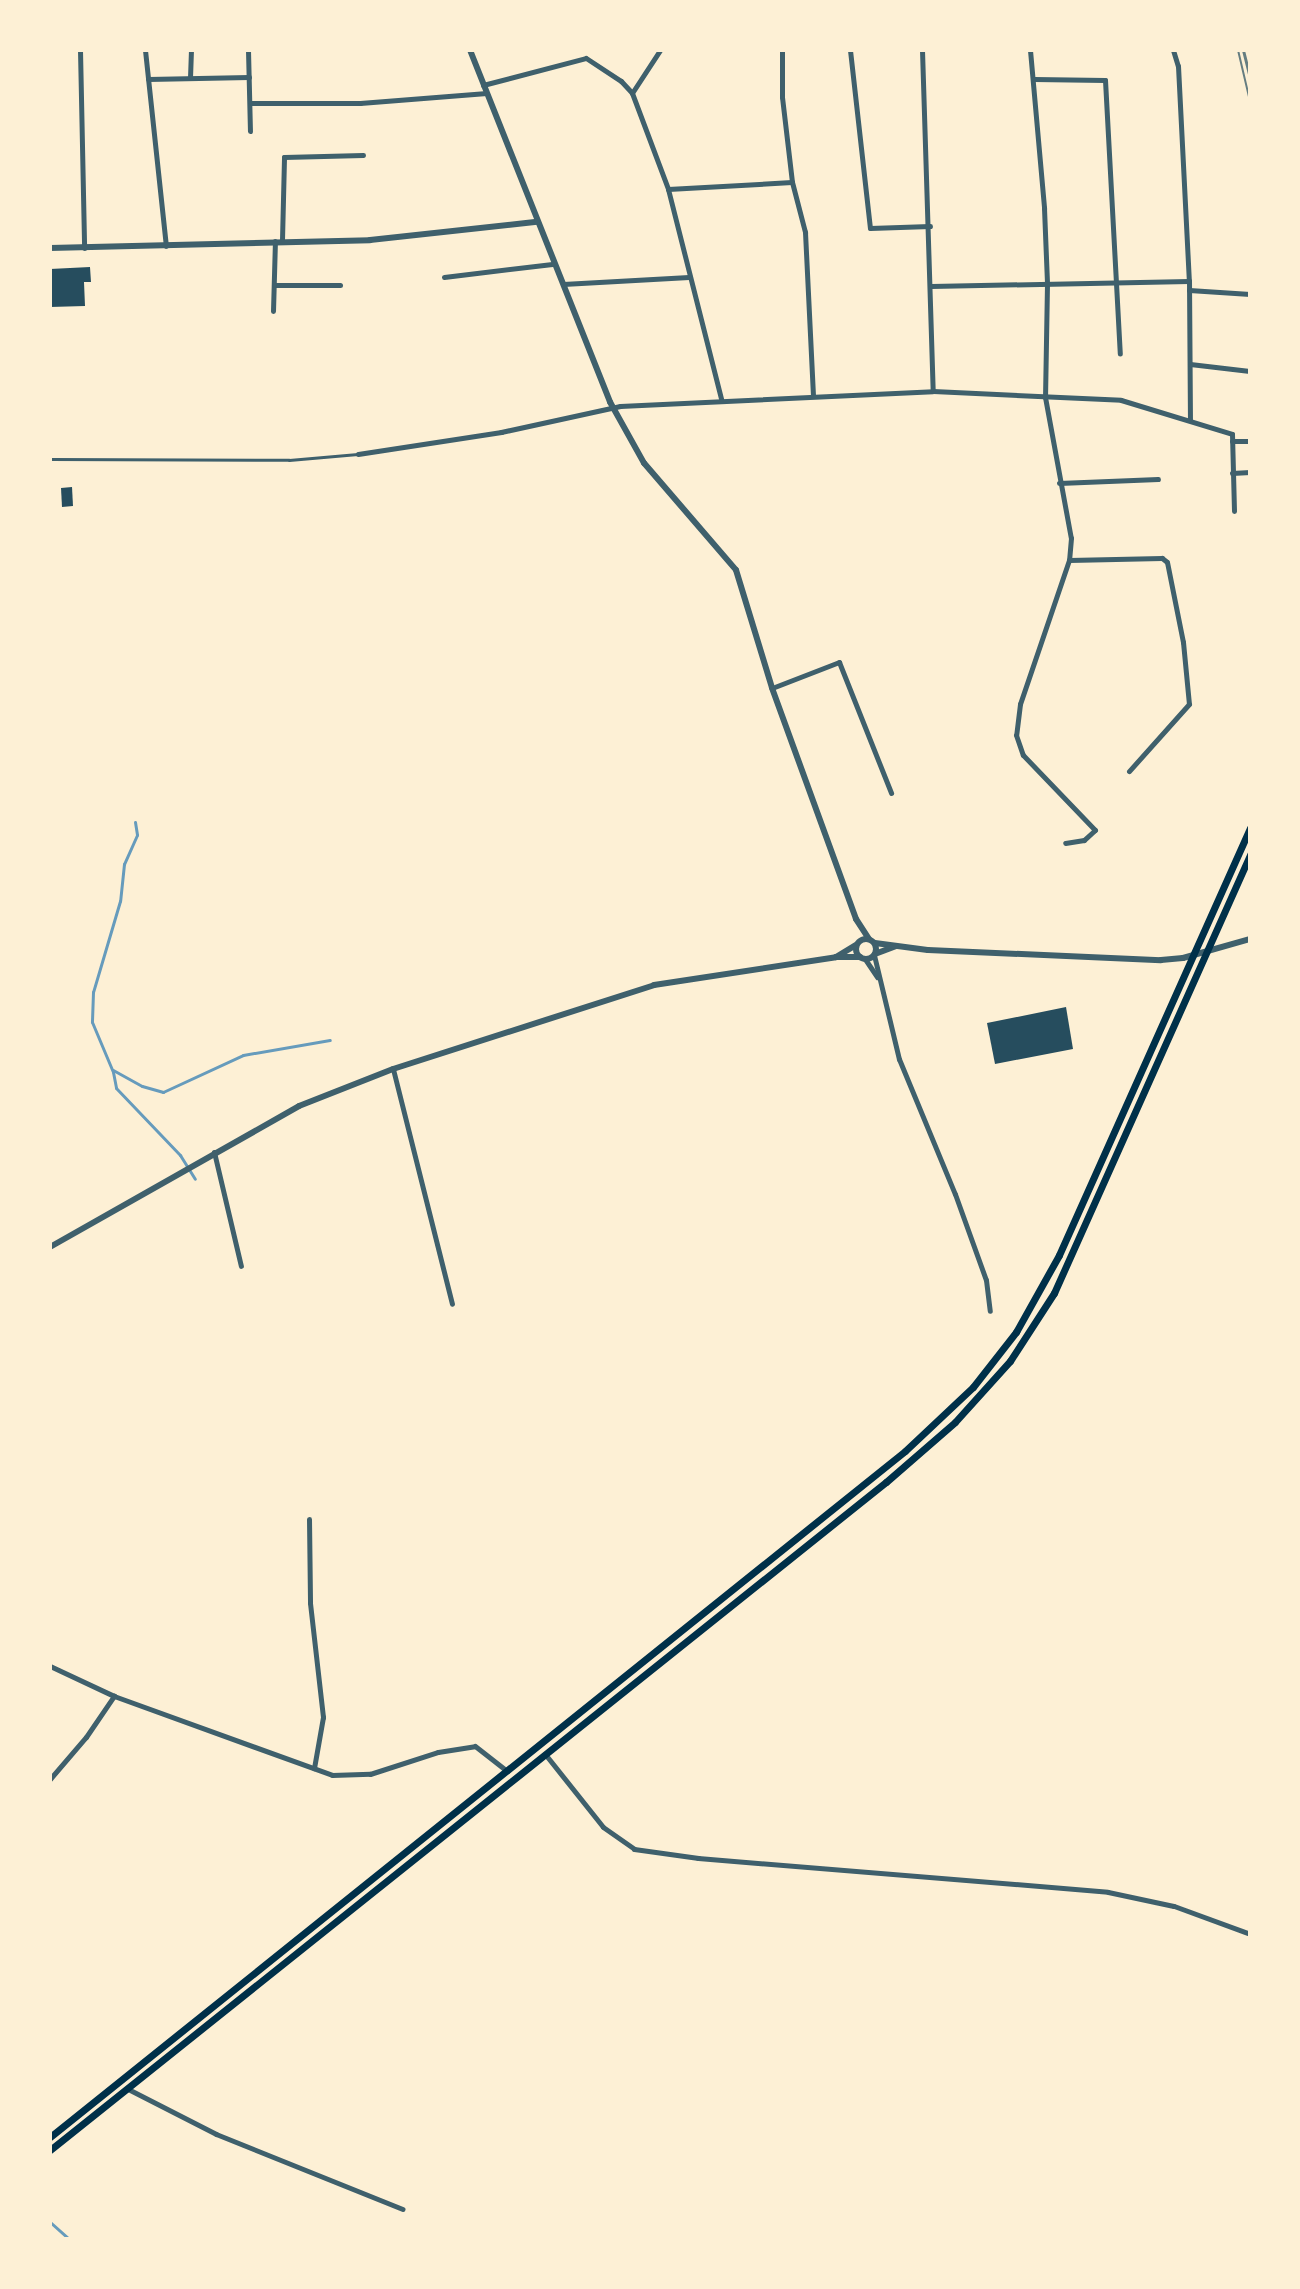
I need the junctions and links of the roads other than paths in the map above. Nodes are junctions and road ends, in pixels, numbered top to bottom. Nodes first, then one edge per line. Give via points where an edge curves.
1 (80, 50) edge
2 (145, 50) edge
3 (191, 50) edge
4 (248, 50) edge
5 (470, 50) edge
6 (584, 50) edge
7 (660, 50) edge
8 (782, 50) edge
9 (850, 50) edge
10 (922, 50) edge
11 (1030, 50) edge
12 (1173, 50) edge
13 (586, 58) junction
14 (249, 77) junction
15 (190, 78) junction
16 (148, 79) junction
17 (1034, 79) junction
18 (485, 89) junction
19 (632, 93) junction
20 (251, 103) junction
21 (250, 131) dead end
22 (363, 155) dead end
23 (792, 182) junction
24 (668, 189) junction
25 (537, 222) junction
26 (930, 226) junction
27 (278, 240) junction
28 (166, 246) junction
29 (50, 248) edge
30 (84, 248) junction
31 (552, 264) junction
32 (444, 277) dead end
33 (689, 277) junction
34 (1189, 281) junction
35 (1117, 282) junction
36 (562, 284) junction
37 (1047, 284) junction
38 (274, 285) junction
39 (340, 285) dead end
40 (931, 286) junction
41 (1189, 290) junction
42 (1250, 294) edge
43 (273, 311) dead end
44 (1120, 354) dead end
45 (1190, 364) junction
46 (1250, 371) edge
47 (933, 391) junction
48 (813, 395) junction
49 (1045, 397) junction
50 (721, 399) junction
51 (613, 407) junction
52 (1190, 420) junction
53 (1232, 441) junction
54 (1250, 441) edge
55 (358, 454) joint
56 (50, 459) edge
57 (1250, 472) edge
58 (1232, 473) junction
59 (1158, 479) dead end
60 (1059, 483) junction
61 (1234, 511) dead end
62 (1069, 560) junction
63 (772, 688) junction
64 (1129, 771) dead end
65 (891, 793) dead end
66 (1250, 828) edge
67 (1065, 843) dead end
68 (1250, 854) edge
69 (856, 919) junction
70 (1250, 939) edge
71 (872, 941) junction
72 (857, 944) junction
73 (899, 945) junction
74 (1208, 949) junction
75 (875, 954) junction
76 (1193, 954) junction
77 (836, 957) junction
78 (862, 958) junction
79 (880, 985) junction
80 (393, 1069) junction
81 (214, 1151) junction
82 (50, 1247) edge
83 (241, 1266) dead end
84 (452, 1304) dead end
85 (990, 1311) dead end
86 (309, 1519) dead end
87 (50, 1666) edge
88 (114, 1696) junction
89 (545, 1753) junction
90 (314, 1768) junction
91 (507, 1771) junction
92 (50, 1779) edge
93 (1250, 1934) edge
94 (127, 2088) junction
95 (50, 2137) edge
96 (50, 2150) edge
97 (403, 2209) dead end

1 - 30 street
2 - 16 street
3 - 15 street
4 - 14 street
5 - 18 street
6 - 13 street
7 - 19 street
8 - 23 street
9 - 26 street via 870,228
10 - 26 street
11 - 17 street
12 - 34 street
13 - 18 street
13 - 19 street
14 - 15 street
14 - 20 street
15 - 16 street
16 - 28 street
17 - 35 street via 1105,80
17 - 37 street
18 - 20 street via 360,103
18 - 25 street
19 - 24 street
20 - 21 street
22 - 27 street via 284,157
23 - 24 street
23 - 48 street via 805,232
24 - 33 street
25 - 27 street via 370,240
25 - 31 street
26 - 40 street
27 - 28 street
27 - 38 street
28 - 30 street
29 - 30 street
31 - 32 street
31 - 36 street
33 - 36 street
33 - 50 street
34 - 35 street
34 - 41 street
35 - 37 street
35 - 44 street
36 - 51 street
37 - 40 street
37 - 49 street
38 - 39 street
38 - 43 street
40 - 47 street
41 - 42 street
41 - 45 street
45 - 46 street
45 - 52 street
47 - 48 street
47 - 49 street
48 - 50 street
49 - 52 street via 1121,400
49 - 60 street
50 - 51 street
51 - 55 street via 501,432
51 - 63 street via 644,463 732,563
52 - 53 street via 1232,434
53 - 54 street
53 - 58 street
55 - 56 street via 289,460
57 - 58 street
58 - 61 street
59 - 60 street
60 - 62 street via 1071,538
62 - 64 street via 1167,562 1189,704
62 - 67 street via 1020,704 1016,735 1023,755 1095,830 1084,840
63 - 65 street via 839,662
63 - 69 street
66 - 76 main road
68 - 74 main road
69 - 71 street
69 - 72 street
70 - 74 street
71 - 72 street
71 - 73 street
71 - 75 street
72 - 77 street
72 - 78 street
73 - 75 street
73 - 76 street via 1161,960
74 - 76 street
74 - 89 main road via 1054,1293 1010,1361 955,1422 886,1482
75 - 78 street
75 - 79 street
76 - 91 main road via 1044,1285 973,1387 905,1451
77 - 78 street
77 - 80 street via 642,988
78 - 79 street
79 - 85 street via 899,1059 986,1280
80 - 81 street via 299,1106
80 - 84 street
81 - 82 street
81 - 83 street
86 - 90 street via 310,1603 323,1717
87 - 88 street
88 - 90 street
88 - 92 street
89 - 93 street via 603,1827 634,1849 1108,1892 1174,1906
89 - 94 main road
90 - 91 street via 351,1777 475,1746
91 - 95 main road via 110,2083
94 - 96 main road
94 - 97 street via 216,2134

